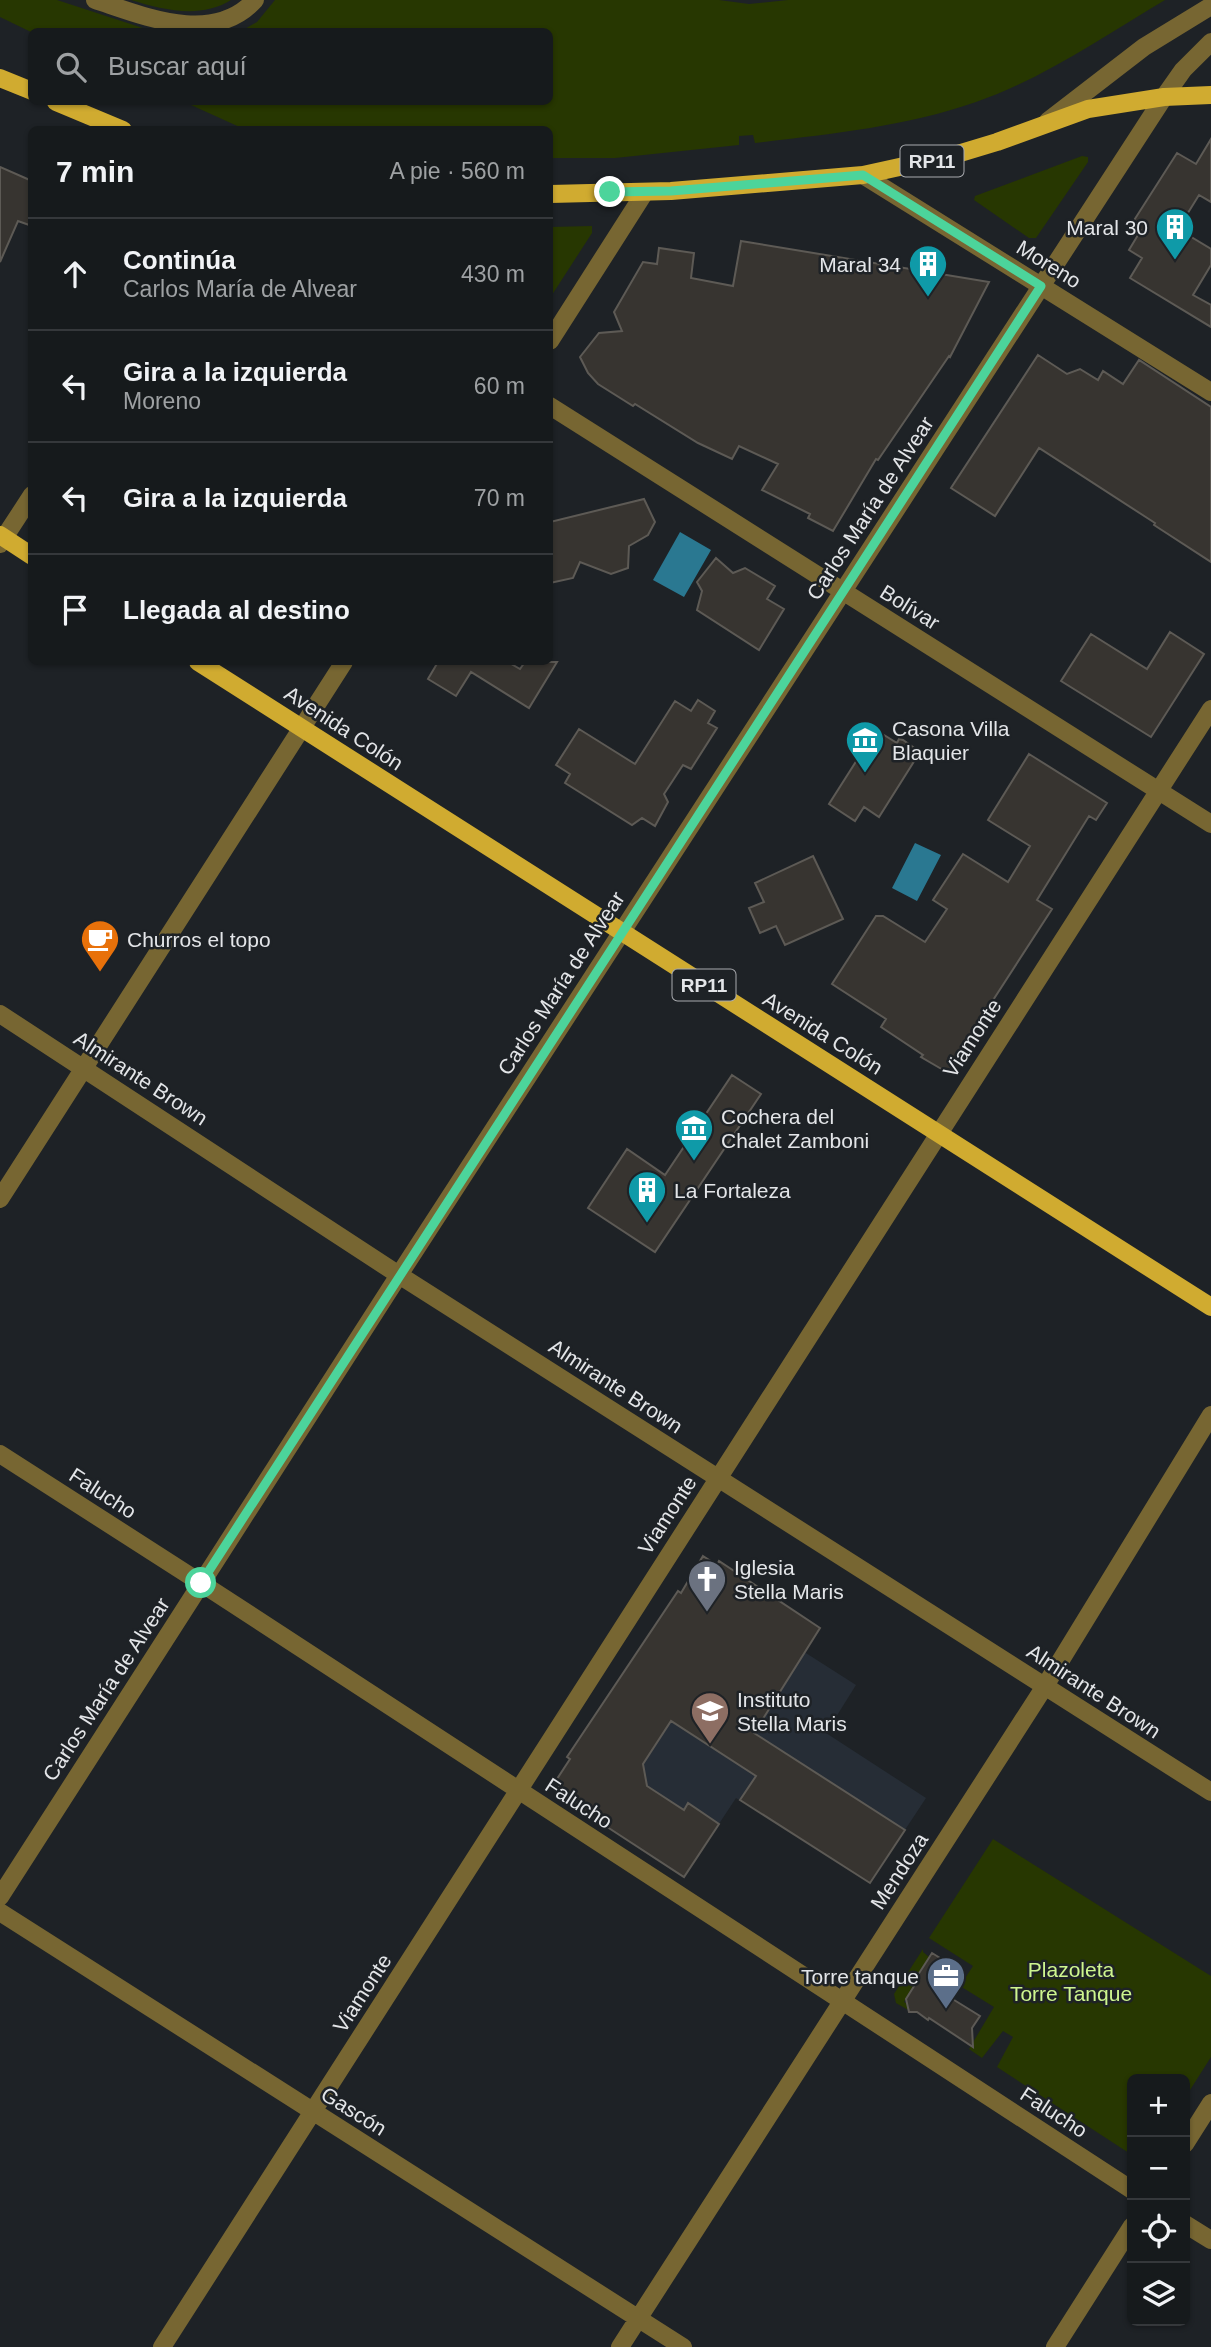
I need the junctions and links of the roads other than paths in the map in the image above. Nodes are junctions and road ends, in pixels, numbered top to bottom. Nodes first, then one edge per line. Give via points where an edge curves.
1 (95, 0) edge
2 (255, 0) edge
3 (1211, 6) edge
4 (1211, 42) edge
5 (0, 78) edge
6 (28, 90) edge
7 (1211, 95) edge
8 (1164, 97) junction
9 (63, 105) edge
10 (1045, 123) junction
11 (114, 126) edge
12 (863, 175) junction
13 (645, 192) junction
14 (553, 194) edge
15 (1041, 286) junction
16 (553, 336) edge
17 (1211, 392) edge
18 (553, 408) edge
19 (28, 501) edge
20 (1, 539) edge
21 (28, 554) edge
22 (842, 592) junction
23 (203, 665) edge
24 (342, 665) edge
25 (1211, 709) edge
26 (302, 728) junction
27 (1158, 790) junction
28 (1211, 824) edge
29 (621, 933) junction
30 (0, 1014) edge
31 (84, 1068) junction
32 (938, 1133) junction
33 (0, 1199) edge
34 (399, 1275) junction
35 (1211, 1307) edge
36 (1211, 1415) edge
37 (0, 1454) edge
38 (718, 1478) junction
39 (201, 1583) junction
40 (1045, 1686) junction
41 (518, 1790) junction
42 (1211, 1793) edge
43 (0, 1897) edge
44 (0, 1912) edge
45 (842, 2002) junction
46 (1211, 2103) edge
47 (313, 2112) junction
48 (1189, 2137) edge
49 (1127, 2187) edge
50 (1190, 2227) edge
51 (1127, 2234) edge
52 (1211, 2240) edge
53 (639, 2318) junction
54 (162, 2347) edge
55 (620, 2347) edge
56 (683, 2347) edge
57 (1055, 2347) edge

1 - 2 street via 162,21 189,24 227,20
3 - 10 street via 1143,47
4 - 8 street, Carlos María de Alvear
5 - 6 main road
7 - 8 main road, RP11
8 - 10 main road, RP11 via 1088,109
8 - 15 street, Carlos María de Alvear
9 - 11 main road
10 - 12 main road, RP11 via 954,155
12 - 13 main road, RP11
12 - 15 street, Moreno
13 - 14 main road, RP11
13 - 16 street
15 - 17 street, Moreno
15 - 22 street, Carlos María de Alvear
18 - 22 street, Bolívar
19 - 20 street
20 - 21 main road
22 - 27 street, Bolívar
22 - 29 street, Carlos María de Alvear
23 - 26 main road, Avenida Colón / RP11
24 - 26 street
25 - 27 street, Viamonte
26 - 29 main road, Avenida Colón / RP11
26 - 31 street
27 - 28 street, Bolívar
27 - 32 street, Viamonte
29 - 32 main road, Avenida Colón / RP11
29 - 34 street, Carlos María de Alvear
30 - 31 street, Almirante Brown
31 - 33 street
31 - 34 street, Almirante Brown
32 - 35 main road, Avenida Colón / RP11
32 - 38 street, Viamonte
34 - 38 street, Almirante Brown
34 - 39 street, Carlos María de Alvear
36 - 40 street, Mendoza
37 - 39 street, Falucho
38 - 40 street, Almirante Brown
38 - 41 street, Viamonte
39 - 41 street, Falucho
39 - 43 street, Carlos María de Alvear
40 - 42 street, Almirante Brown
40 - 45 street, Mendoza
41 - 45 street, Falucho
41 - 47 street, Viamonte
44 - 47 street, Gascón
45 - 49 street, Falucho
45 - 53 street, Mendoza
46 - 48 street
47 - 53 street, Gascón
47 - 54 street, Viamonte
50 - 52 street
51 - 57 street
53 - 55 street, Mendoza
53 - 56 street, Gascón

